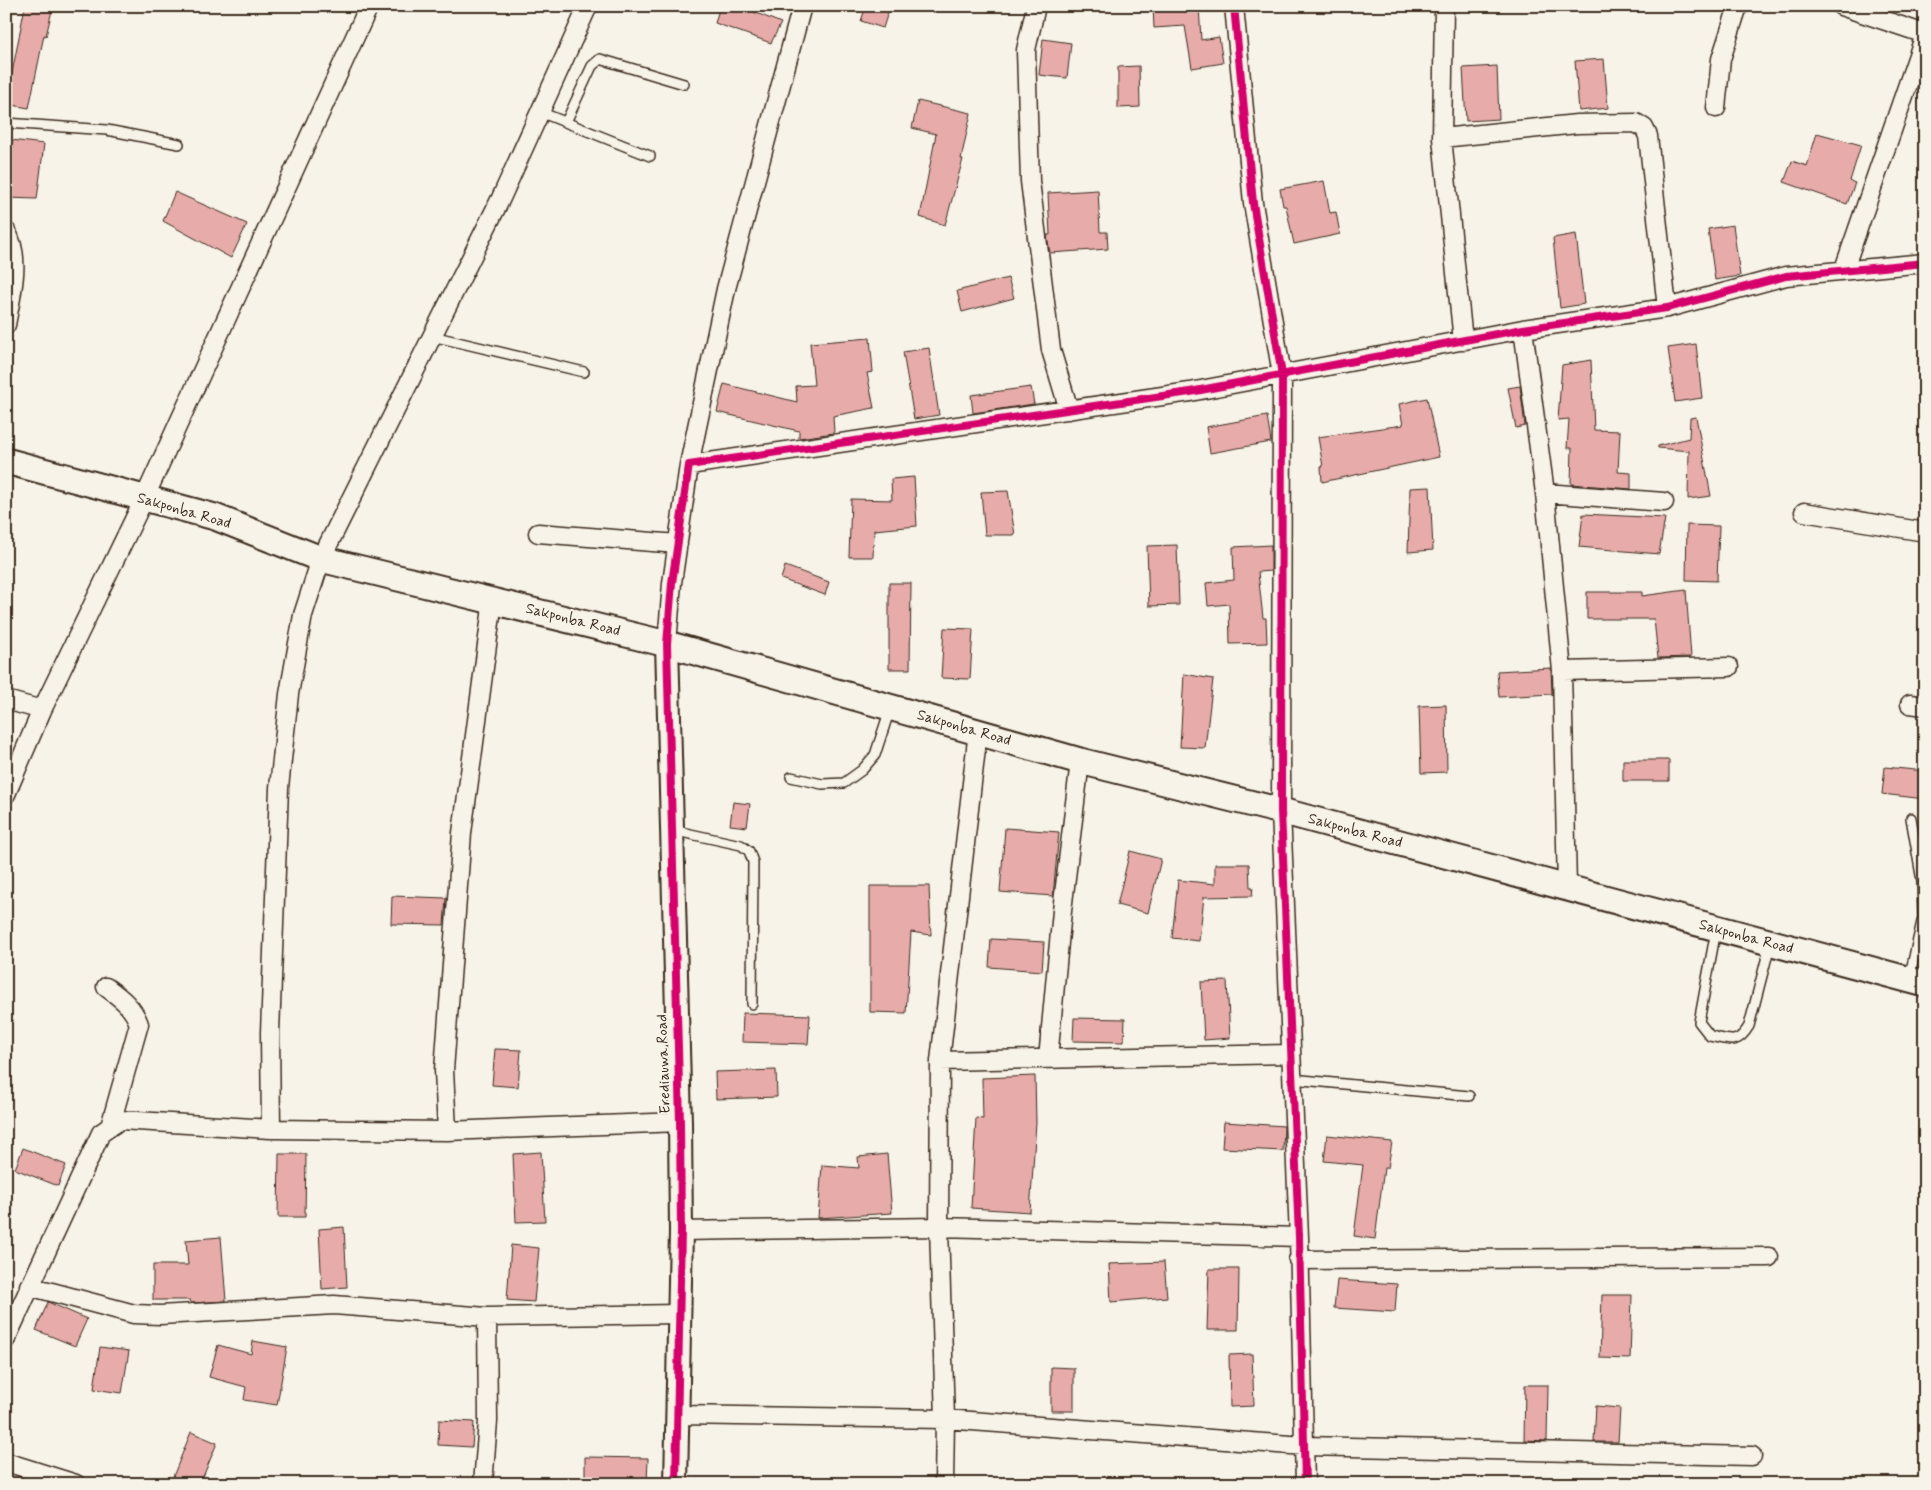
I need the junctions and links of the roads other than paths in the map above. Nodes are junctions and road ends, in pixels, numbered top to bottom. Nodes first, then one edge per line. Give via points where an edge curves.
1 (369, 6) edge
2 (588, 6) edge
3 (802, 6) edge
4 (1036, 6) edge
5 (1234, 6) edge
6 (1444, 6) edge
7 (1738, 6) edge
8 (1841, 6) edge
9 (1925, 35) edge
10 (684, 84) dead end
11 (1716, 108) dead end
12 (540, 112) junction
13 (6, 122) edge
14 (566, 122) junction
15 (1442, 138) junction
16 (179, 144) dead end
17 (650, 156) dead end
18 (6, 231) edge
19 (1925, 263) edge
20 (1844, 269) junction
21 (1667, 308) junction
22 (6, 325) edge
23 (1523, 329) junction
24 (432, 336) junction
25 (1463, 341) junction
26 (584, 372) dead end
27 (1282, 375) junction
28 (1069, 410) junction
29 (6, 461) edge
30 (689, 465) junction
31 (1545, 493) junction
32 (144, 499) junction
33 (1664, 502) dead end
34 (1804, 512) dead end
35 (1925, 531) edge
36 (538, 533) dead end
37 (678, 544) junction
38 (320, 559) junction
39 (493, 600) junction
40 (667, 644) junction
41 (1729, 667) dead end
42 (1562, 671) junction
43 (6, 700) edge
44 (891, 707) junction
45 (42, 710) junction
46 (978, 732) junction
47 (1080, 761) junction
48 (791, 777) dead end
49 (6, 794) edge
50 (1281, 811) junction
51 (1911, 818) dead end
52 (672, 830) junction
53 (1566, 887) junction
54 (1716, 930) junction
55 (1770, 943) junction
56 (1917, 982) edge
57 (106, 987) dead end
58 (752, 1004) dead end
59 (1291, 1054) junction
60 (1048, 1059) junction
61 (940, 1061) junction
62 (1292, 1079) junction
63 (1469, 1096) dead end
64 (680, 1122) junction
65 (111, 1123) junction
66 (271, 1129) junction
67 (447, 1131) junction
68 (939, 1227) junction
69 (681, 1231) junction
70 (1299, 1237) junction
71 (1770, 1257) dead end
72 (1298, 1260) junction
73 (30, 1286) junction
74 (679, 1314) junction
75 (487, 1317) junction
76 (6, 1339) edge
77 (676, 1415) junction
78 (945, 1420) junction
79 (1304, 1446) junction
80 (1752, 1456) dead end
81 (6, 1462) edge
82 (76, 1484) edge
83 (483, 1484) edge
84 (676, 1484) edge
85 (944, 1484) edge
86 (1305, 1484) edge

1 - 32 street
2 - 12 street
3 - 30 street via 726,289
4 - 28 street via 1026,50 1030,181 1051,350
5 - 27 street via 1253,203
6 - 15 street
7 - 11 street via 1721,59
8 - 9 street
9 - 20 street
10 - 14 lane via 600,59 592,66
12 - 14 lane
12 - 24 street
13 - 16 lane via 107,130
14 - 17 lane
15 - 21 street via 1577,124 1636,123 1644,128 1648,136
15 - 25 street
18 - 22 street via 14,244
19 - 20 street
20 - 21 street via 1786,276
21 - 23 street
23 - 25 street
23 - 31 street
24 - 26 lane
24 - 38 street
25 - 27 street
27 - 28 street
27 - 50 street
28 - 30 street
29 - 32 main road, Sakponba Road
30 - 37 street
31 - 33 street
31 - 42 street
32 - 38 main road, Sakponba Road via 215,517
32 - 45 street
34 - 35 street
36 - 37 street
37 - 40 street
38 - 39 main road, Sakponba Road
38 - 66 street via 303,615 289,694 280,788 270,1034
39 - 40 main road, Sakponba Road
39 - 67 street via 462,833 444,1070
40 - 44 main road, Sakponba Road
40 - 52 street, Erediauwa Road
41 - 42 street
42 - 53 street
43 - 45 street
44 - 46 main road, Sakponba Road
44 - 48 lane via 875,755 844,783 822,784
45 - 49 street
46 - 47 main road, Sakponba Road
46 - 61 street
47 - 50 main road, Sakponba Road
47 - 60 street
50 - 53 main road, Sakponba Road
50 - 59 street
51 - 56 lane via 1922,882 1923,917
52 - 58 lane via 741,845 748,851 753,862
52 - 64 street, Erediauwa Road
53 - 54 main road, Sakponba Road
54 - 55 main road, Sakponba Road
54 - 55 lane via 1699,1022 1710,1036 1736,1040 1742,1037 1749,1026
55 - 56 main road, Sakponba Road
57 - 65 street via 135,1013 139,1024
59 - 60 street
59 - 62 street
60 - 61 street
61 - 68 street
62 - 63 lane
62 - 70 street
64 - 67 street
64 - 69 street, Erediauwa Road
65 - 66 street via 120,1120
65 - 73 street via 101,1133
66 - 67 street
68 - 69 street
68 - 70 street
68 - 78 street
69 - 74 street, Erediauwa Road
70 - 72 street
71 - 72 street
72 - 79 street
73 - 75 street via 134,1314 334,1305
73 - 76 street
74 - 75 street
74 - 77 street, Erediauwa Road
75 - 83 street via 488,1421
77 - 78 street
77 - 84 street, Erediauwa Road
78 - 79 street
78 - 85 street
79 - 80 street
79 - 86 street
81 - 82 street

